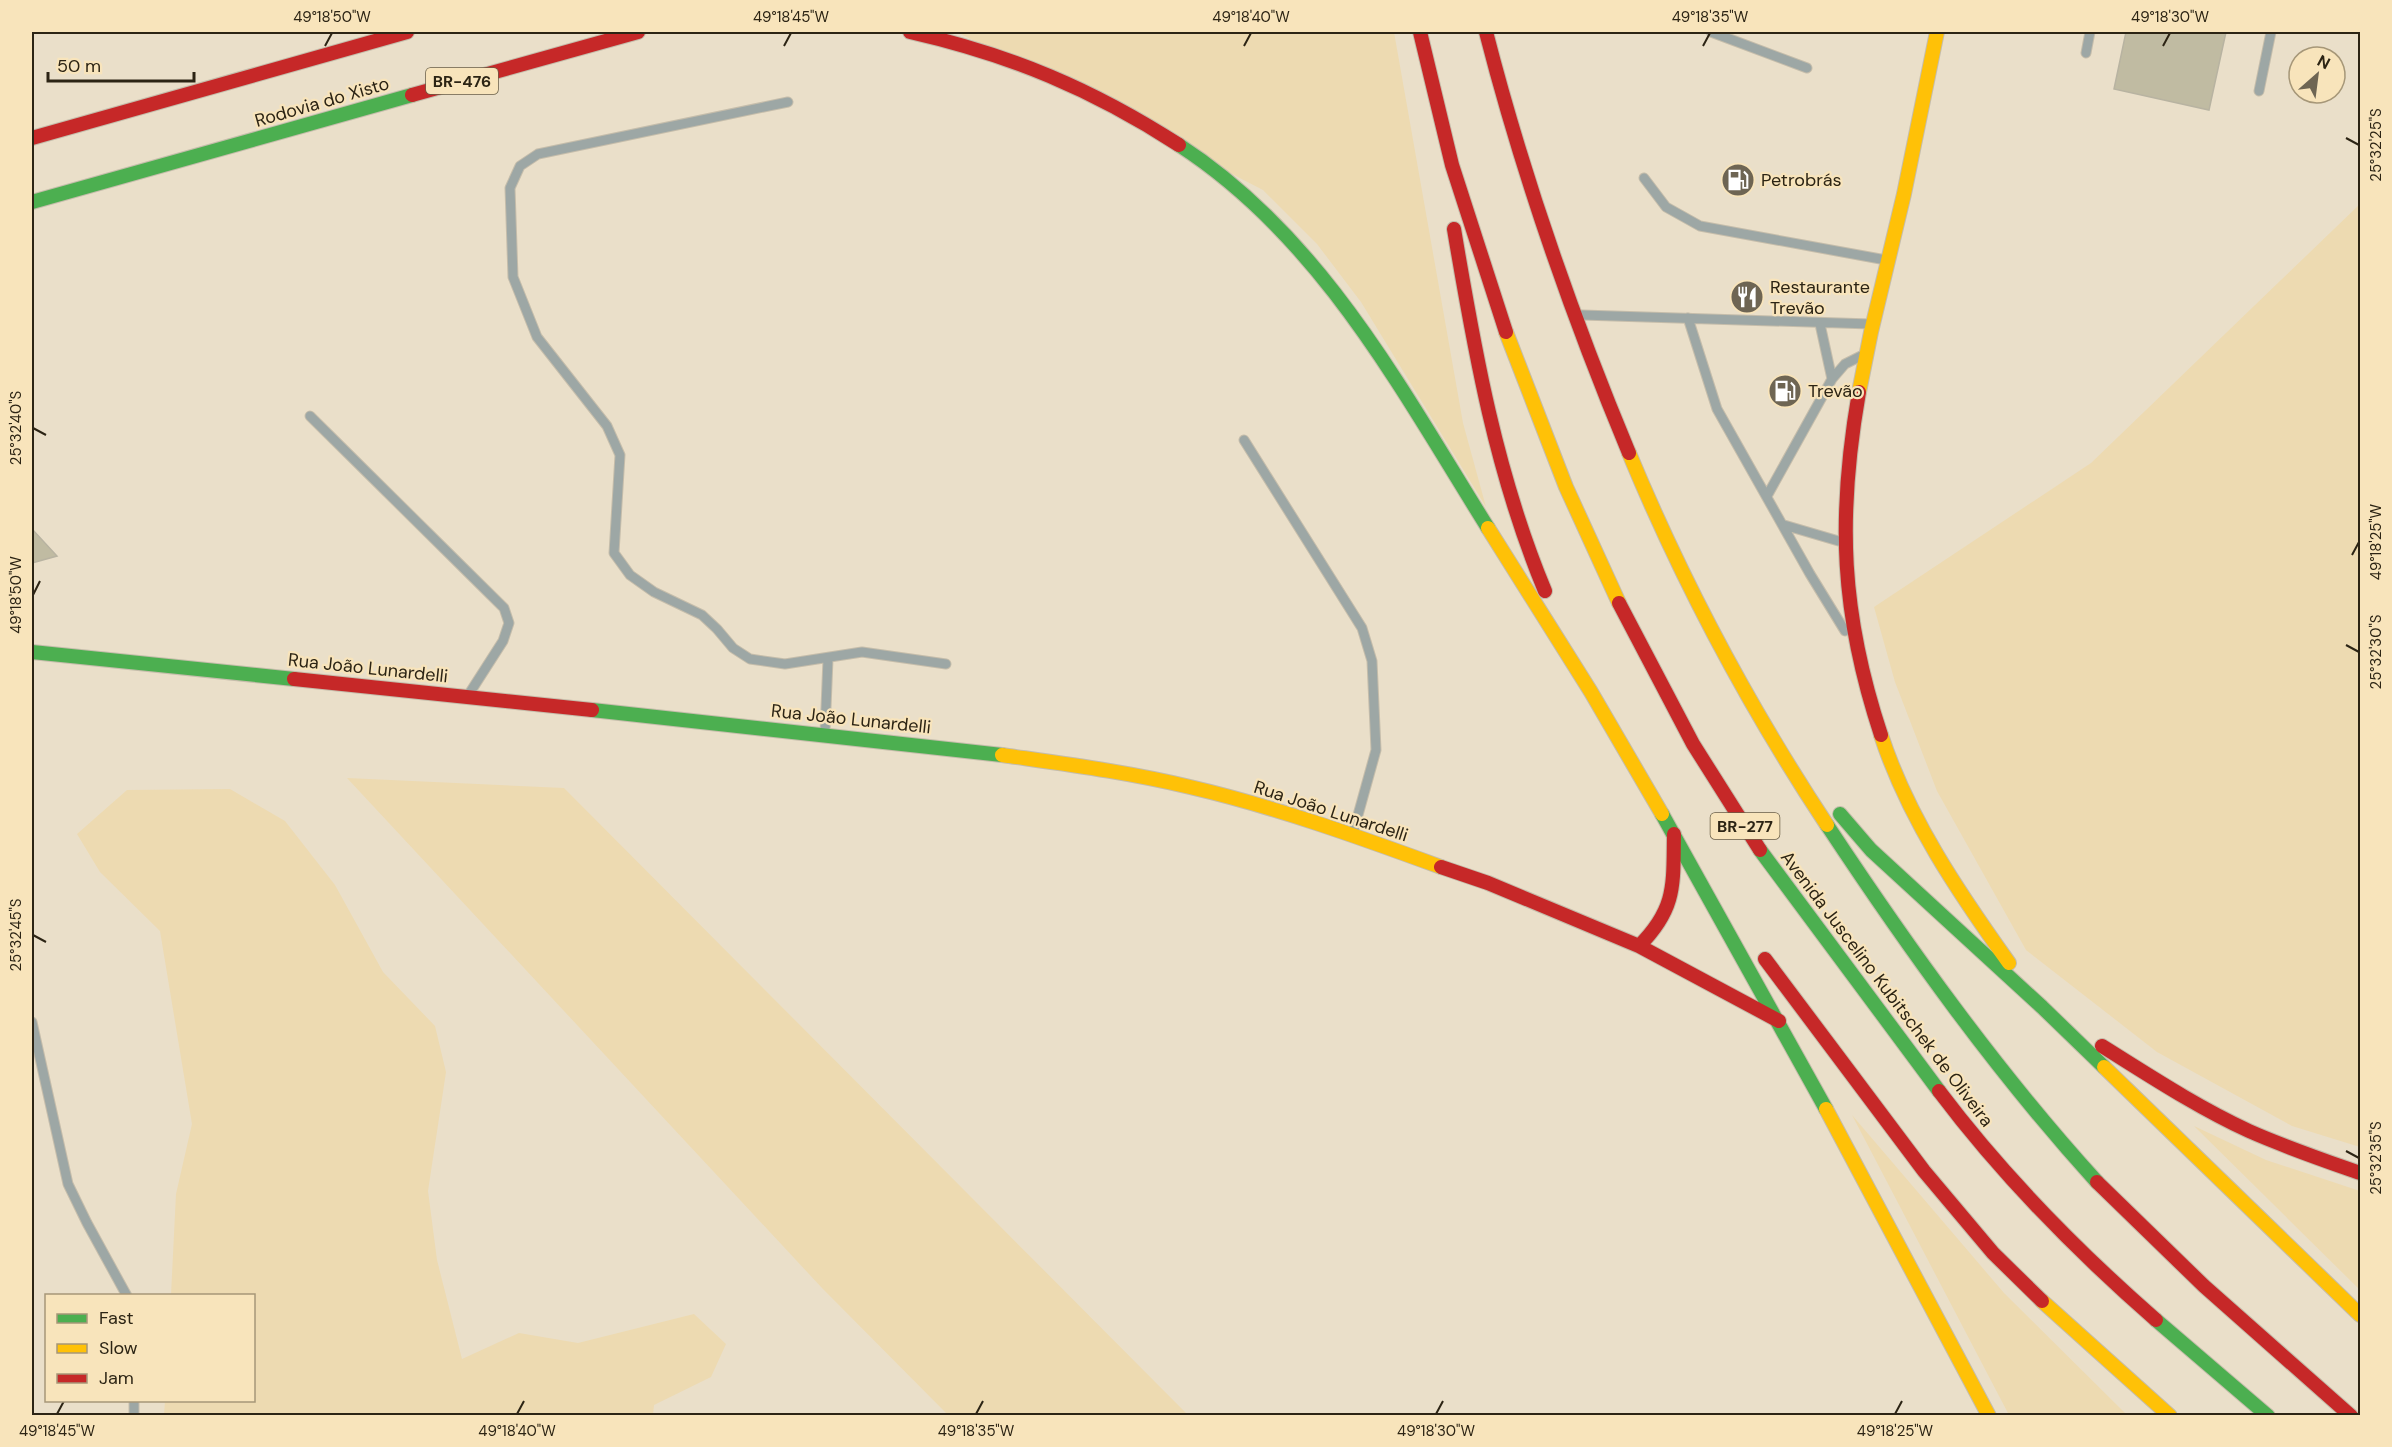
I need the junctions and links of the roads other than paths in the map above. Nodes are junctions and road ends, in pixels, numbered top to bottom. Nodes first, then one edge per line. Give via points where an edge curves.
1 (407, 32) edge
2 (645, 32) edge
3 (910, 32) edge
4 (1420, 32) edge
5 (1486, 32) edge
6 (1711, 32) edge
7 (1937, 32) edge
8 (2090, 32) edge
9 (2271, 32) edge
10 (2086, 53) dead end
11 (1807, 68) dead end
12 (2259, 92) dead end
13 (788, 102) dead end
14 (1434, 103) junction
15 (32, 138) edge
16 (1644, 178) dead end
17 (32, 202) edge
18 (1888, 260) junction
19 (1573, 315) junction
20 (1688, 318) junction
21 (1820, 324) junction
22 (1874, 324) junction
23 (1868, 353) junction
24 (1832, 378) junction
25 (310, 416) dead end
26 (1244, 440) dead end
27 (1767, 496) junction
28 (1784, 525) junction
29 (1845, 543) junction
30 (1856, 650) junction
31 (32, 651) edge
32 (828, 659) junction
33 (946, 664) dead end
34 (1591, 692) junction
35 (468, 696) junction
36 (1751, 702) junction
37 (825, 734) junction
38 (1674, 834) junction
39 (1352, 835) junction
40 (1737, 921) dead end
41 (1639, 946) junction
42 (1758, 950) dead end
43 (2042, 1007) junction
44 (1779, 1021) junction
45 (32, 1022) edge
46 (2361, 1173) edge
47 (126, 1294) edge
48 (2361, 1315) edge
49 (1989, 1416) edge
50 (2170, 1416) edge
51 (2268, 1416) edge
52 (2351, 1416) edge

1 - 15 main road
2 - 17 main road, Rodovia do Xisto / BR-476
3 - 34 main road via 1003,57 1079,87 1151,126 1258,207 1305,257 1379,354
4 - 14 main road, Avenida Juscelino Kubitschek de Oliveira / BR-277
5 - 19 main road via 1524,169
6 - 11 lane
7 - 18 main road
8 - 10 lane
9 - 12 lane
13 - 32 lane via 538,154 520,166 510,188 513,277 537,337 607,426 620,455 615,553 630,575 654,592 702,615 733,648 750,659 785,664
14 - 34 main road via 1470,327 1509,496 1538,574
14 - 51 main road, Avenida Juscelino Kubitschek de Oliveira / BR-277 via 1509,341 1575,507 1611,589 1722,791 1809,918 1947,1101 2021,1191 2118,1285
16 - 18 lane via 1666,207 1700,226
18 - 22 main road
19 - 20 lane
19 - 36 main road via 1669,545
20 - 21 lane
20 - 27 lane via 1717,409
21 - 22 lane
21 - 24 lane
22 - 23 main road
23 - 24 lane via 1845,363
23 - 29 main road via 1850,446
24 - 27 lane
25 - 35 lane via 504,608 509,623 503,641
26 - 39 lane via 1362,628 1372,661 1376,750
27 - 28 lane
28 - 29 lane
28 - 30 lane
29 - 30 main road
30 - 43 main road via 1879,732 1922,828 1983,928
31 - 35 main road, Rua João Lunardelli
32 - 33 lane via 862,652
32 - 37 lane
34 - 38 main road
35 - 37 main road, Rua João Lunardelli
36 - 43 main road via 1871,850
36 - 52 main road via 1879,903 2064,1147 2190,1275
37 - 39 main road, Rua João Lunardelli via 1117,771 1202,790
38 - 40 main road
38 - 41 main road via 1671,903 1656,931
38 - 44 main road
39 - 41 main road, Rua João Lunardelli via 1488,883
41 - 44 main road, Rua João Lunardelli
42 - 50 main road via 1924,1171 1993,1253
43 - 46 main road via 2199,1105 2258,1135
43 - 48 main road
44 - 49 main road
45 - 47 lane via 68,1184

